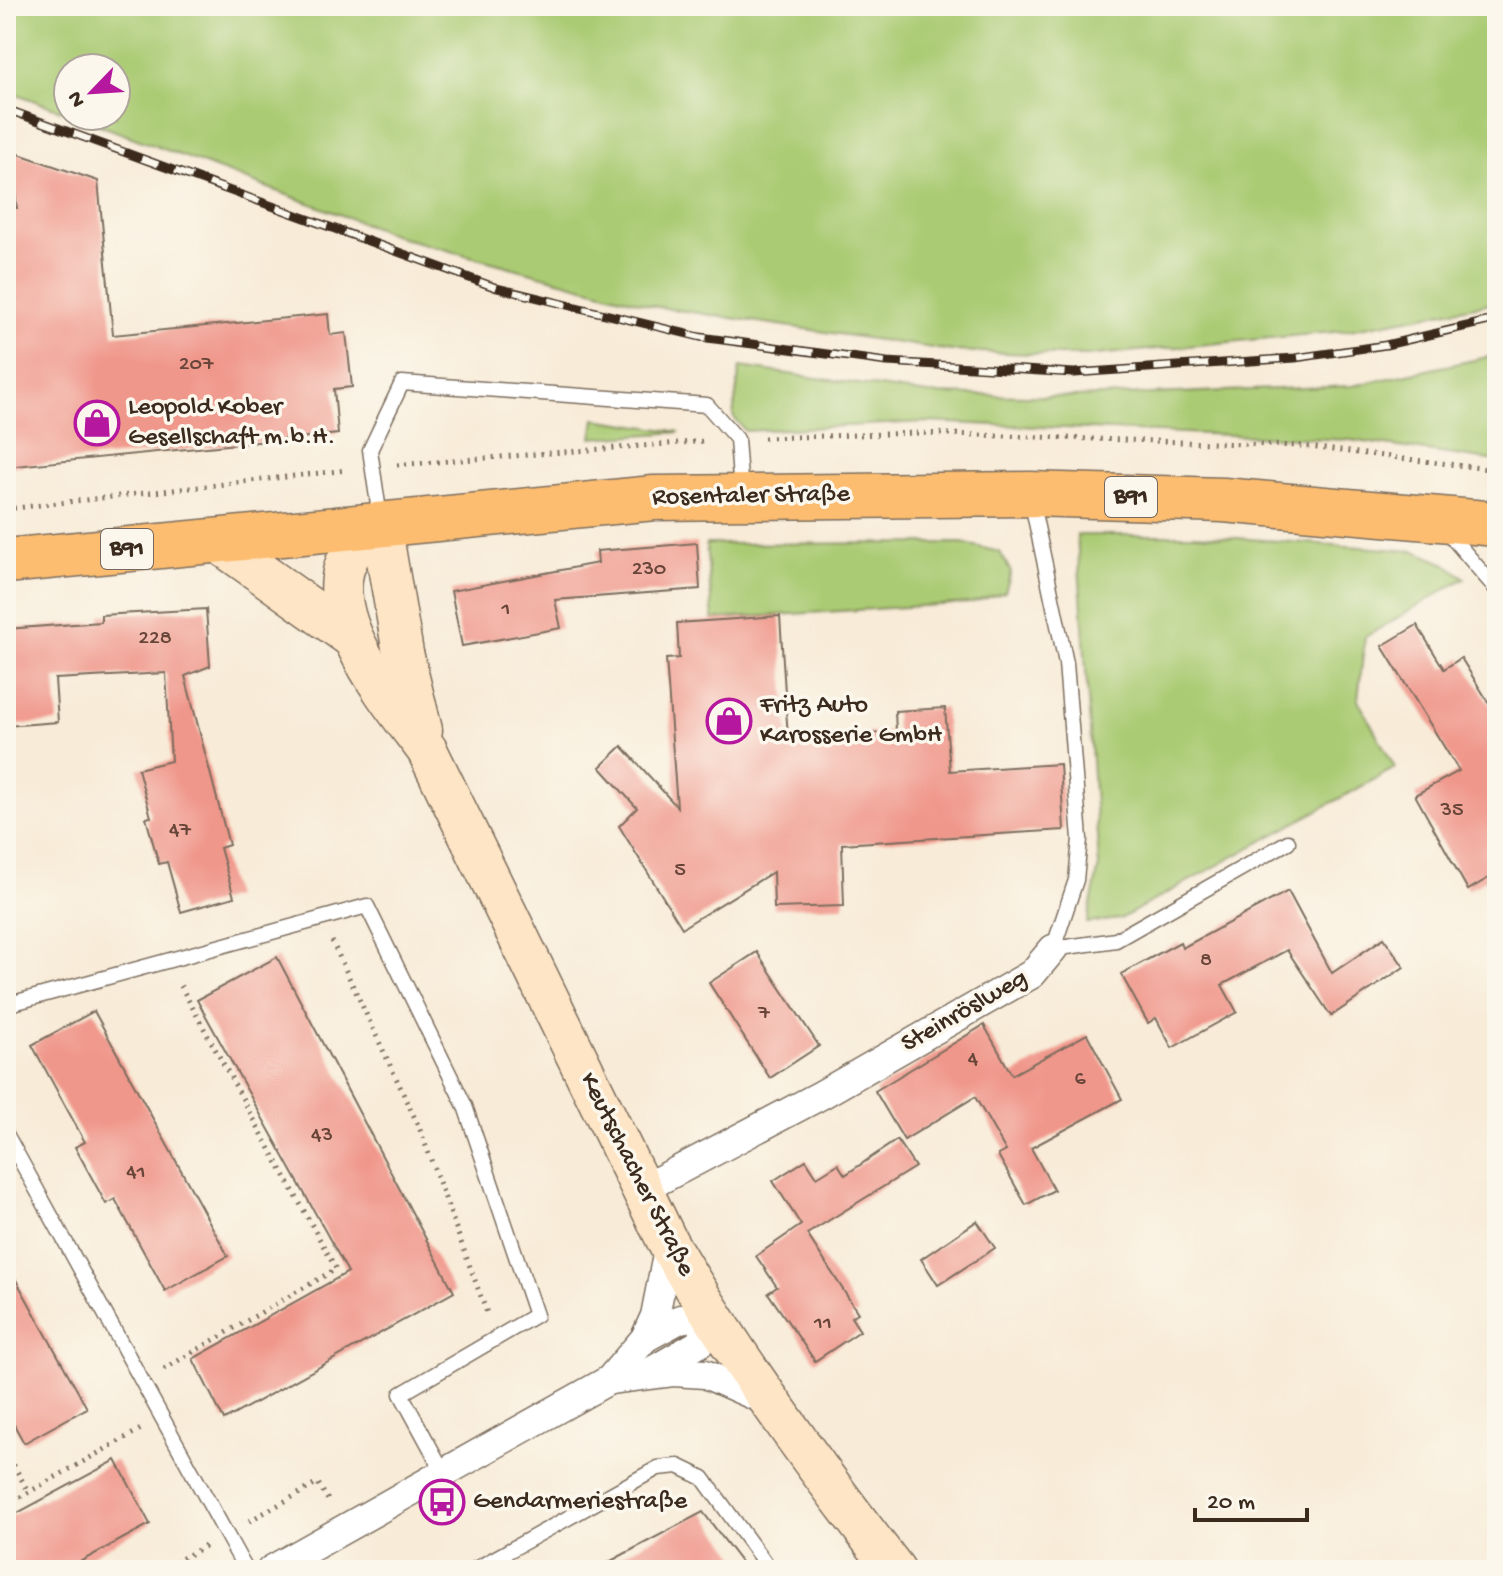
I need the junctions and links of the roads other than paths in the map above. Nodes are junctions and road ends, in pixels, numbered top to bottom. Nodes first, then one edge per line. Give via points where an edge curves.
1 (1030, 494) junction
2 (741, 497) junction
3 (1434, 516) junction
4 (1497, 524) edge
5 (381, 525) junction
6 (215, 540) junction
7 (6, 561) edge
8 (1497, 590) edge
9 (351, 637) junction
10 (427, 750) junction
11 (1288, 842) dead end
12 (1053, 949) junction
13 (6, 1005) edge
14 (6, 1134) edge
15 (641, 1190) junction
16 (669, 1245) junction
17 (710, 1314) junction
18 (645, 1338) junction
19 (642, 1376) junction
20 (609, 1380) junction
21 (769, 1402) junction
22 (444, 1473) junction
23 (246, 1570) edge
24 (271, 1570) edge
25 (474, 1570) edge
26 (770, 1570) edge
27 (895, 1570) edge

1 - 2 main road, Rosentaler Straße / B91
1 - 3 main road, Rosentaler Straße / B91 via 1223,500
1 - 12 lane via 1066,663 1080,839 1076,880
2 - 5 main road, Rosentaler Straße / B91 via 654,498
2 - 5 lane via 737,439 707,405 402,383 370,450
3 - 4 main road, Rosentaler Straße / B91
3 - 8 lane
5 - 6 main road, Rosentaler Straße / B91
5 - 9 main road via 353,551 342,582
5 - 10 main road via 403,653
6 - 7 main road, Rosentaler Straße / B91
6 - 9 main road
9 - 10 main road
10 - 15 main road, Keutschacher Straße
11 - 12 lane, Steinröslweg via 1116,940
12 - 15 street, Steinröslweg via 1032,974
13 - 22 lane via 367,906 465,1106 536,1315 401,1394
14 - 23 lane
15 - 16 main road, Keutschacher Straße
16 - 17 main road, Keutschacher Straße
16 - 18 street via 655,1316
17 - 18 street via 680,1319
17 - 19 street via 700,1343
17 - 21 main road, Keutschacher Straße
18 - 20 street
19 - 20 street
19 - 21 street via 705,1374
20 - 22 street
21 - 27 main road, Keutschacher Straße
22 - 24 street
25 - 26 lane via 658,1468 678,1466 703,1478

